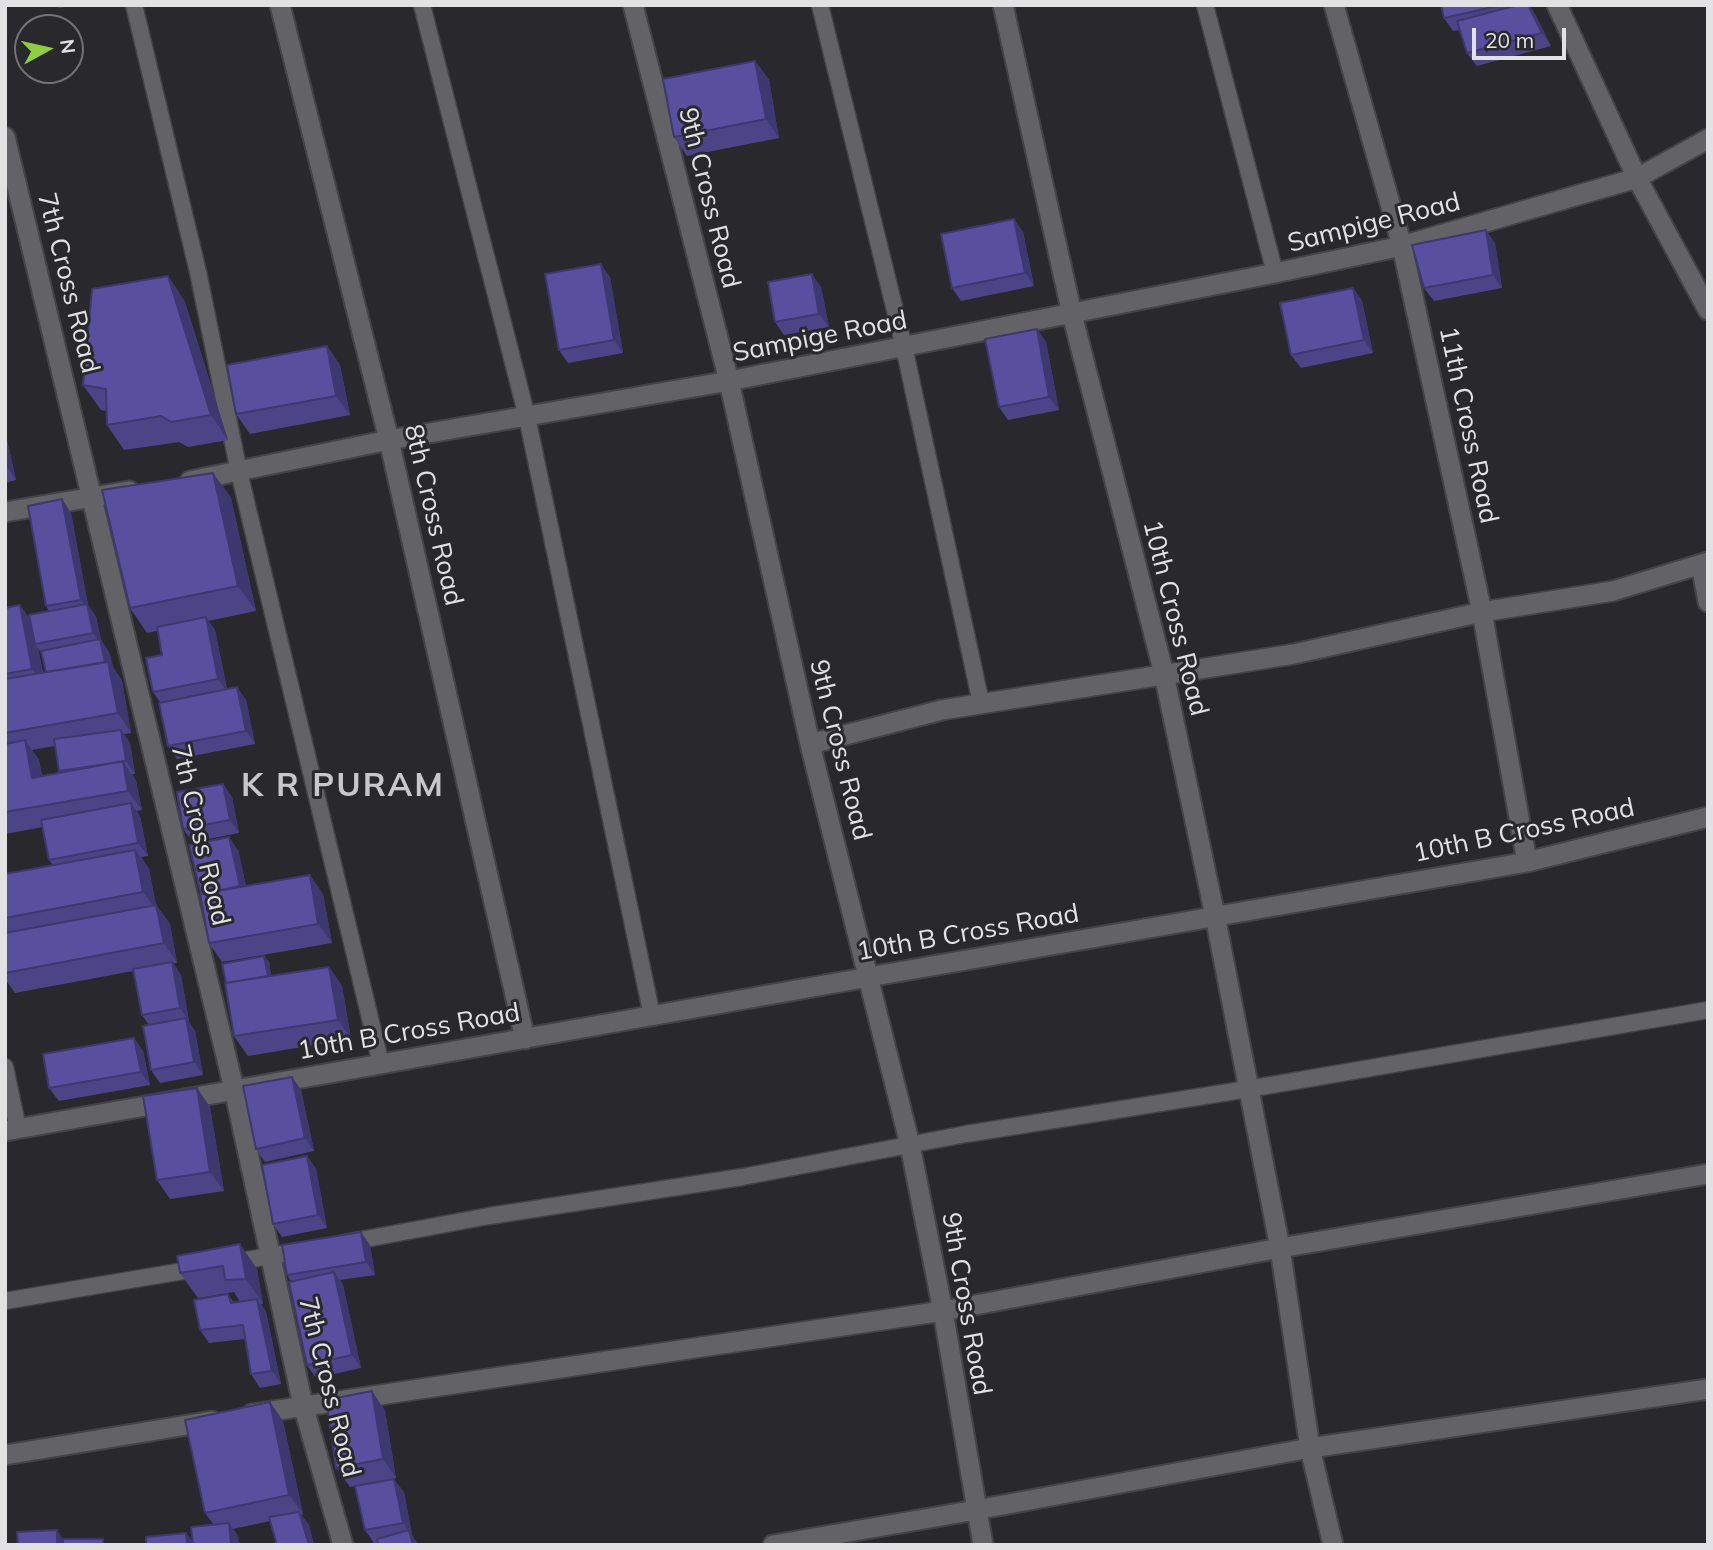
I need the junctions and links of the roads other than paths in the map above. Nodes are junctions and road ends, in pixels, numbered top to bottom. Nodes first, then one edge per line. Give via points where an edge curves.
1 (134, 5) edge
2 (280, 5) edge
3 (422, 5) edge
4 (633, 5) edge
5 (820, 5) edge
6 (1003, 5) edge
7 (1205, 5) edge
8 (1334, 5) edge
9 (1557, 5) edge
10 (5, 137) edge
11 (1708, 139) edge
12 (1637, 178) junction
13 (1402, 246) junction
14 (1275, 274) junction
15 (1708, 310) edge
16 (1072, 314) junction
17 (904, 347) junction
18 (729, 381) junction
19 (527, 417) junction
20 (389, 440) junction
21 (239, 472) junction
22 (172, 484) edge
23 (146, 488) edge
24 (92, 497) junction
25 (5, 512) edge
26 (1704, 563) edge
27 (1708, 602) edge
28 (1482, 612) junction
29 (1164, 674) junction
30 (981, 703) junction
31 (810, 744) junction
32 (1708, 817) edge
33 (1527, 862) junction
34 (1215, 916) junction
35 (869, 976) junction
36 (1708, 1010) edge
37 (652, 1016) junction
38 (525, 1039) junction
39 (381, 1064) junction
40 (5, 1066) edge
41 (234, 1089) junction
42 (1248, 1089) junction
43 (12, 1130) edge
44 (910, 1145) junction
45 (1708, 1174) edge
46 (325, 1246) edge
47 (1280, 1248) junction
48 (298, 1251) edge
49 (270, 1256) junction
50 (5, 1301) edge
51 (943, 1311) junction
52 (1708, 1389) edge
53 (303, 1405) junction
54 (1310, 1448) junction
55 (5, 1455) edge
56 (976, 1510) junction
57 (343, 1545) edge
58 (774, 1545) edge
59 (984, 1545) edge
60 (1333, 1545) edge

1 - 21 lane via 198,272
2 - 20 street, 8th Cross Road
3 - 19 lane
4 - 18 street, 9th Cross Road
5 - 17 lane
6 - 16 street, 10th Cross Road
7 - 14 lane
8 - 13 street, 11th Cross Road
9 - 12 street
10 - 24 street, 7th Cross Road
11 - 12 street, Sampige Road
12 - 13 street, Sampige Road
12 - 15 street
13 - 14 street, Sampige Road
13 - 28 street, 11th Cross Road
14 - 16 street, Sampige Road
16 - 17 street, Sampige Road
16 - 29 street, 10th Cross Road
17 - 18 street, Sampige Road
17 - 30 lane
18 - 19 street, Sampige Road
18 - 31 street, 9th Cross Road
19 - 20 street, Sampige Road
19 - 37 lane
20 - 21 street, Sampige Road
20 - 38 street, 8th Cross Road
21 - 22 street, Sampige Road
21 - 39 lane
23 - 24 street
24 - 25 street
24 - 41 street, 7th Cross Road
26 - 27 street
26 - 28 street via 1614,591
28 - 29 street via 1294,653
28 - 33 street, 11th Cross Road
29 - 30 street
29 - 34 street, 10th Cross Road
30 - 31 street
31 - 35 street, 9th Cross Road
32 - 33 street, 10th B Cross Road
33 - 34 street, 10th B Cross Road
34 - 35 street, 10th B Cross Road
34 - 42 street, 10th Cross Road
35 - 37 street, 10th B Cross Road
35 - 44 street, 9th Cross Road
36 - 42 lane
37 - 38 street, 10th B Cross Road
38 - 39 street, 10th B Cross Road
39 - 41 street, 10th B Cross Road
40 - 43 lane
41 - 43 street, 10th B Cross Road
41 - 49 street, 7th Cross Road
42 - 44 lane
42 - 47 street, 10th Cross Road
44 - 46 lane
44 - 51 street, 9th Cross Road
45 - 47 street
47 - 51 street
47 - 54 street, 10th Cross Road
48 - 49 lane
49 - 50 lane
49 - 53 street, 7th Cross Road
51 - 53 street
51 - 56 street, 9th Cross Road
52 - 54 street
53 - 55 street
53 - 57 street, 7th Cross Road
54 - 56 street
54 - 60 street, 10th Cross Road
56 - 58 street
56 - 59 street, 9th Cross Road

